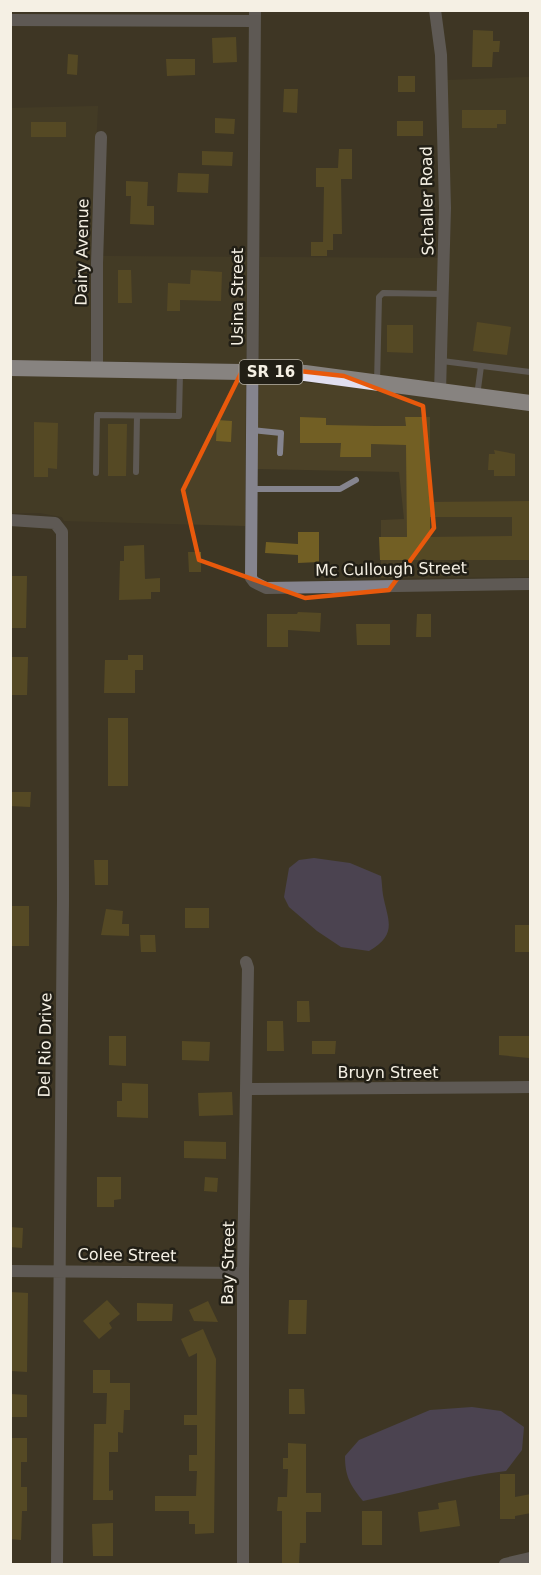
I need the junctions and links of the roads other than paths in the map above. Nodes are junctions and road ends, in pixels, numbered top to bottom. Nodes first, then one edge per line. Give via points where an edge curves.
1 (435, 10) edge
2 (255, 16) edge
3 (10, 20) edge
4 (101, 137) dead end
5 (444, 294) junction
6 (442, 361) junction
7 (481, 366) junction
8 (10, 368) edge
9 (97, 368) junction
10 (180, 369) junction
11 (253, 371) junction
12 (531, 372) edge
13 (377, 383) junction
14 (440, 392) junction
15 (477, 397) junction
16 (531, 403) edge
17 (137, 416) junction
18 (252, 430) junction
19 (280, 453) dead end
20 (136, 472) dead end
21 (96, 473) dead end
22 (356, 480) dead end
23 (251, 489) junction
24 (10, 520) edge
25 (254, 582) joint
26 (531, 584) edge
27 (246, 962) dead end
28 (531, 1087) edge
29 (247, 1089) junction
30 (10, 1271) edge
31 (58, 1271) junction
32 (243, 1273) junction
33 (531, 1558) edge
34 (57, 1564) edge
35 (243, 1564) edge
36 (505, 1564) edge

1 - 5 street, Schaller Road via 441,55
2 - 3 street
2 - 11 street, Usina Street
4 - 9 street, Dairy Avenue
5 - 6 street, Schaller Road
5 - 13 lane via 382,293
6 - 7 lane
6 - 14 street, Schaller Road
7 - 12 lane
7 - 15 lane
8 - 9 highway, SR 16
9 - 10 highway, SR 16
10 - 11 highway, SR 16
10 - 17 lane via 179,417
11 - 13 highway, SR 16
11 - 18 street, Usina Street
13 - 14 highway, SR 16
14 - 15 highway, SR 16
15 - 16 highway, SR 16
17 - 20 lane
17 - 21 lane via 97,415
18 - 19 lane via 281,433
18 - 23 street, Usina Street
22 - 23 lane via 340,489
23 - 25 street, Usina Street via 250,573
24 - 31 street, Del Rio Drive via 55,523 62,532
25 - 26 street, Mc Cullough Street via 266,588
27 - 29 street, Bay Street
28 - 29 street, Bruyn Street
29 - 32 street, Bay Street
30 - 31 street, Colee Street
31 - 32 street, Colee Street
31 - 34 street, Del Rio Drive
32 - 35 street, Bay Street
33 - 36 street

